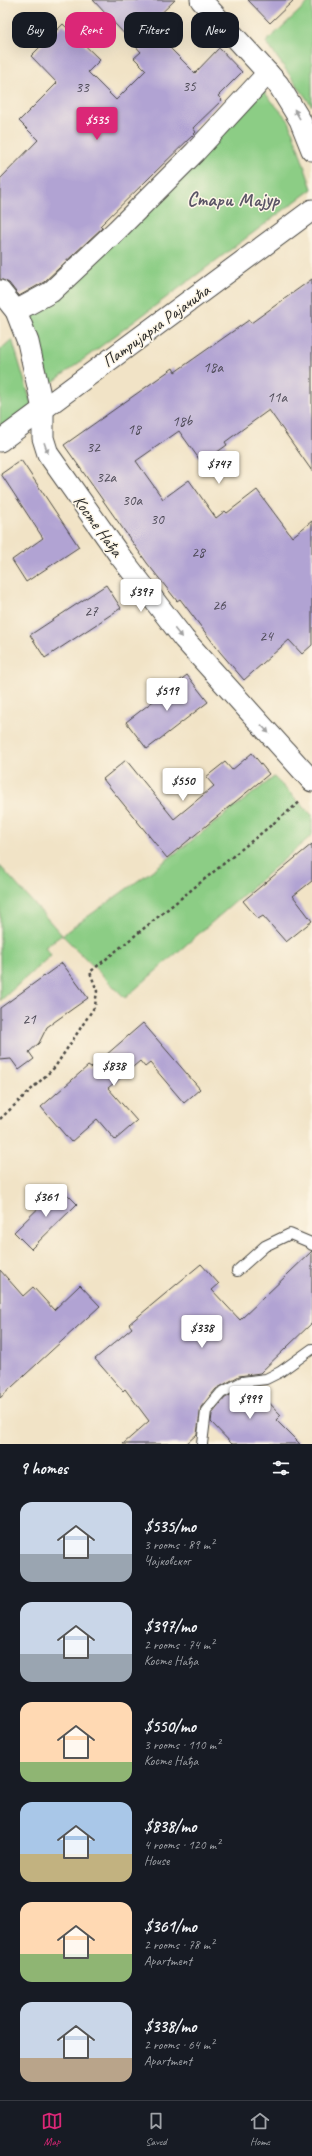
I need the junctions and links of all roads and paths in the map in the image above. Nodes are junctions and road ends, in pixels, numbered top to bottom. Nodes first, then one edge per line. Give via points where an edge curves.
1 (201, 0) edge
2 (268, 73) junction
3 (312, 150) edge
4 (312, 210) edge
5 (0, 291) edge
6 (16, 311) junction
7 (43, 409) junction
8 (0, 441) edge
9 (309, 789) edge
10 (0, 1119) edge
11 (312, 1245) edge
12 (237, 1271) dead end
13 (312, 1348) edge
14 (202, 1444) edge

1 - 2 street
3 -> 2 street via 300,120 278,84
2 - 6 street via 195,152 100,246 51,292
4 - 7 street, Патријарха Рајачића
5 - 6 street, Косте Нађа
6 - 7 street, Косте Нађа via 28,342
7 - 8 street, Патријарха Рајачића
7 -> 9 street, Косте Нађа via 43,438 48,454 120,556 184,639
9 - 10 path via 90,972 97,991 95,1006 55,1067
11 - 12 lane via 290,1234 265,1246
13 - 14 lane via 280,1372 266,1379 242,1382 221,1393 206,1411

